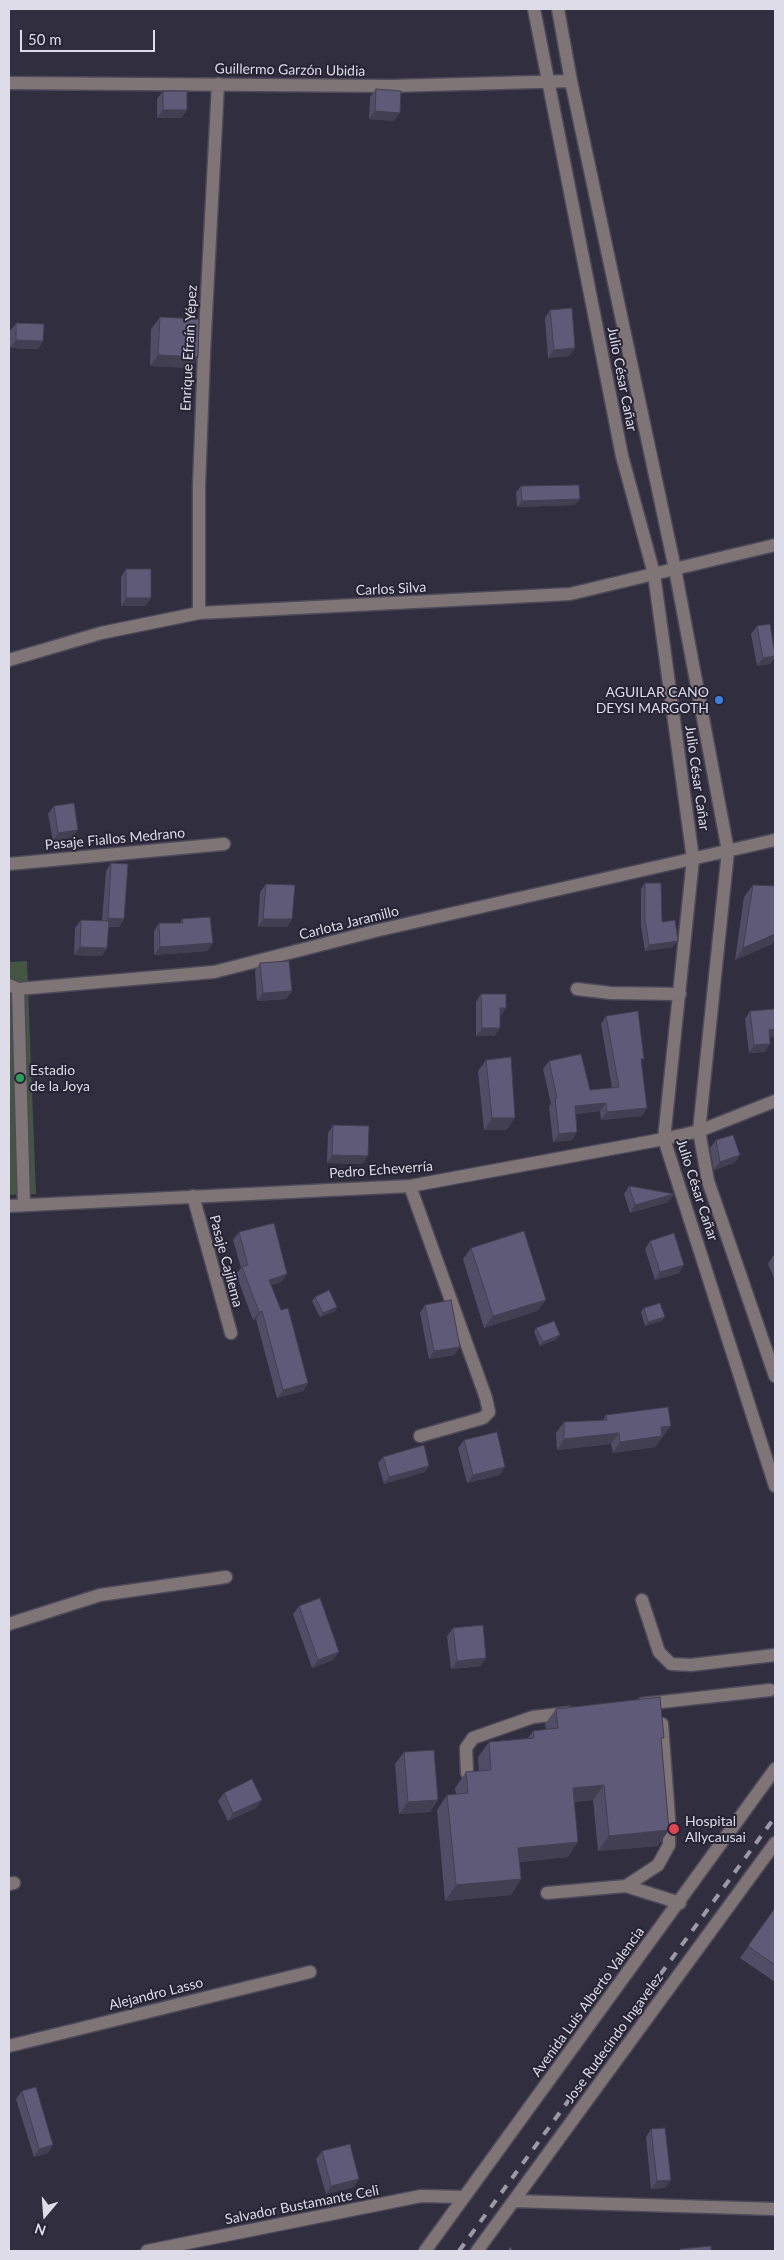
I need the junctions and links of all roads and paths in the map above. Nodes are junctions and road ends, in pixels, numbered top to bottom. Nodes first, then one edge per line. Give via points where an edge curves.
1 (534, 9) edge
2 (558, 9) edge
3 (571, 81) junction
4 (547, 82) junction
5 (9, 83) edge
6 (218, 84) junction
7 (775, 545) edge
8 (675, 569) junction
9 (654, 574) junction
10 (199, 614) junction
11 (9, 660) edge
12 (775, 840) edge
13 (224, 844) dead end
14 (728, 851) junction
15 (693, 859) junction
16 (9, 864) edge
17 (13, 987) edge
18 (577, 989) dead end
19 (680, 994) junction
20 (775, 1101) edge
21 (699, 1131) junction
22 (664, 1139) junction
23 (410, 1186) junction
24 (193, 1196) junction
25 (9, 1206) edge
26 (24, 1206) junction
27 (231, 1333) dead end
28 (775, 1376) edge
29 (420, 1436) dead end
30 (775, 1486) edge
31 (226, 1577) dead end
32 (642, 1600) dead end
33 (9, 1624) edge
34 (775, 1655) edge
35 (770, 1690) dead end
36 (660, 1702) junction
37 (631, 1706) edge
38 (582, 1711) edge
39 (775, 1769) edge
40 (467, 1773) edge
41 (775, 1843) edge
42 (626, 1886) junction
43 (547, 1893) dead end
44 (680, 1903) junction
45 (310, 1972) dead end
46 (9, 2046) edge
47 (464, 2197) junction
48 (514, 2201) junction
49 (775, 2209) edge
50 (147, 2251) edge
51 (425, 2251) edge
52 (477, 2251) edge

1 - 4 street, Julio César Cañar
2 - 3 street, Julio César Cañar
3 - 4 street, Guillermo Garzón Ubidia
3 - 8 street, Julio César Cañar
4 - 6 street, Guillermo Garzón Ubidia via 391,86
4 - 9 street, Julio César Cañar via 622,456
5 - 6 street, Guillermo Garzón Ubidia
6 - 10 street, Enrique Efraín Yépez via 199,486
7 - 8 street, Carlos Silva
8 - 9 street, Carlos Silva
8 - 14 street, Julio César Cañar
9 - 10 street, Carlos Silva via 570,594
9 - 15 street, Julio César Cañar
10 - 11 street, Carlos Silva via 100,633
12 - 14 street, Carlota Jaramillo
13 - 16 street, Pasaje Fiallos Medrano
14 - 15 street, Carlota Jaramillo
14 - 21 street, Julio César Cañar
15 - 17 street, Carlota Jaramillo via 375,931 214,972
15 - 19 street, Julio César Cañar
17 - 26 street
18 - 19 street via 628,994
19 - 22 street, Julio César Cañar
20 - 21 street, Pedro Echeverría
21 - 22 street, Pedro Echeverría
21 - 28 street, Julio César Cañar via 708,1181
22 - 23 street, Pedro Echeverría
22 - 30 street, Julio César Cañar
23 - 24 street, Pedro Echeverría
23 - 29 street via 489,1412 483,1418
24 - 26 street, Pedro Echeverría
24 - 27 street, Pasaje Cajilema
25 - 26 street, Pedro Echeverría
31 - 33 street via 100,1595
32 - 34 street via 659,1652 671,1664 692,1665
35 - 36 street
36 - 37 street
36 - 42 street via 669,1845 658,1865
38 - 40 street via 533,1717 474,1738 466,1748
39 - 44 street, Avenida Luis Alberto Valencia
41 - 48 street, Jose Rudecindo Ingavelez
42 - 43 street
42 - 44 street
44 - 47 street, Avenida Luis Alberto Valencia
45 - 46 street, Alejandro Lasso
47 - 50 street, Salvador Bustamante Celi via 421,2196
47 - 51 street, Avenida Luis Alberto Valencia
48 - 49 street
48 - 52 street, Jose Rudecindo Ingavelez

